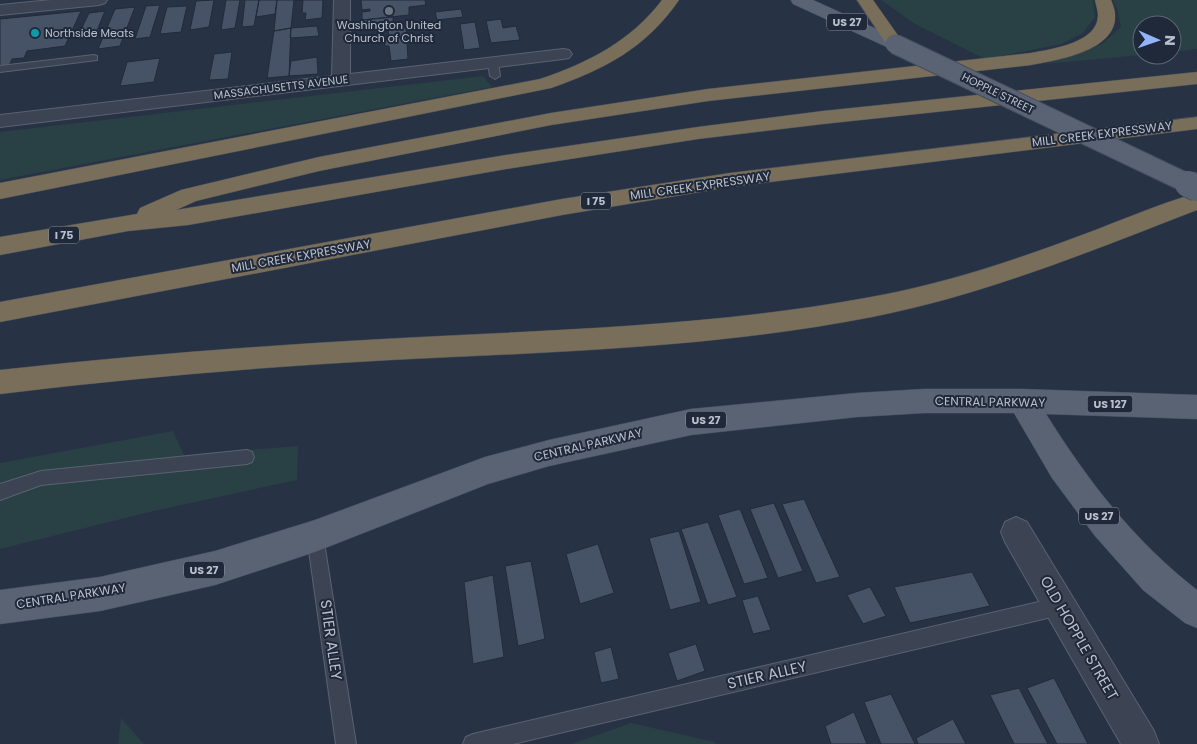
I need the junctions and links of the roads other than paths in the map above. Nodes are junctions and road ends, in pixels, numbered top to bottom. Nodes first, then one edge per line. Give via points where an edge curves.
1 (99, 0) edge
2 (342, 0) edge
3 (671, 0) edge
4 (799, 0) edge
5 (865, 0) edge
6 (1104, 0) edge
7 (0, 10) edge
8 (895, 44) junction
9 (563, 54) dead end
10 (94, 58) dead end
11 (0, 68) edge
12 (1197, 78) edge
13 (341, 79) junction
14 (0, 121) edge
15 (1197, 123) edge
16 (1197, 188) edge
17 (0, 191) edge
18 (1197, 201) edge
19 (128, 223) junction
20 (0, 246) edge
21 (0, 312) edge
22 (0, 382) edge
23 (1022, 401) junction
24 (1197, 407) edge
25 (247, 457) dead end
26 (0, 493) edge
27 (1016, 532) dead end
28 (315, 536) junction
29 (1060, 606) junction
30 (0, 607) edge
31 (1197, 611) edge
32 (346, 744) edge
33 (473, 744) edge
34 (1141, 744) edge

1 - 7 street
2 - 13 street
3 - 17 highway via 662,14 624,48 574,74 544,84
4 - 8 main road, HOPPLE STREET / US 27
5 - 8 highway
6 - 19 highway via 1108,18 1104,30 1096,38 1058,54 708,95 467,134 189,195
8 - 16 main road, HOPPLE STREET / US 27, bridge
9 - 13 street, MASSACHUSETTS AVENUE via 494,69
10 - 11 lane
12 - 19 highway, I 75 via 699,132 188,217
13 - 14 street, MASSACHUSETTS AVENUE
15 - 21 highway, MILL CREEK EXPRESSWAY / I 75 via 730,180 562,207
18 - 22 highway via 1046,259 946,290 875,307 796,320 592,340 230,358
19 - 20 highway, I 75
23 - 24 main road, CENTRAL PARKWAY / US 127
23 - 28 main road, CENTRAL PARKWAY / US 27 via 857,405 691,422 549,453 485,471
23 - 31 main road, US 27 via 1063,468 1106,525 1155,578
25 - 26 lane via 41,478
27 - 29 street, OLD HOPPLE STREET
28 - 30 main road, CENTRAL PARKWAY / US 27 via 215,568 100,594
28 - 32 lane, STIER ALLEY
29 - 33 lane, STIER ALLEY
29 - 34 street, OLD HOPPLE STREET

